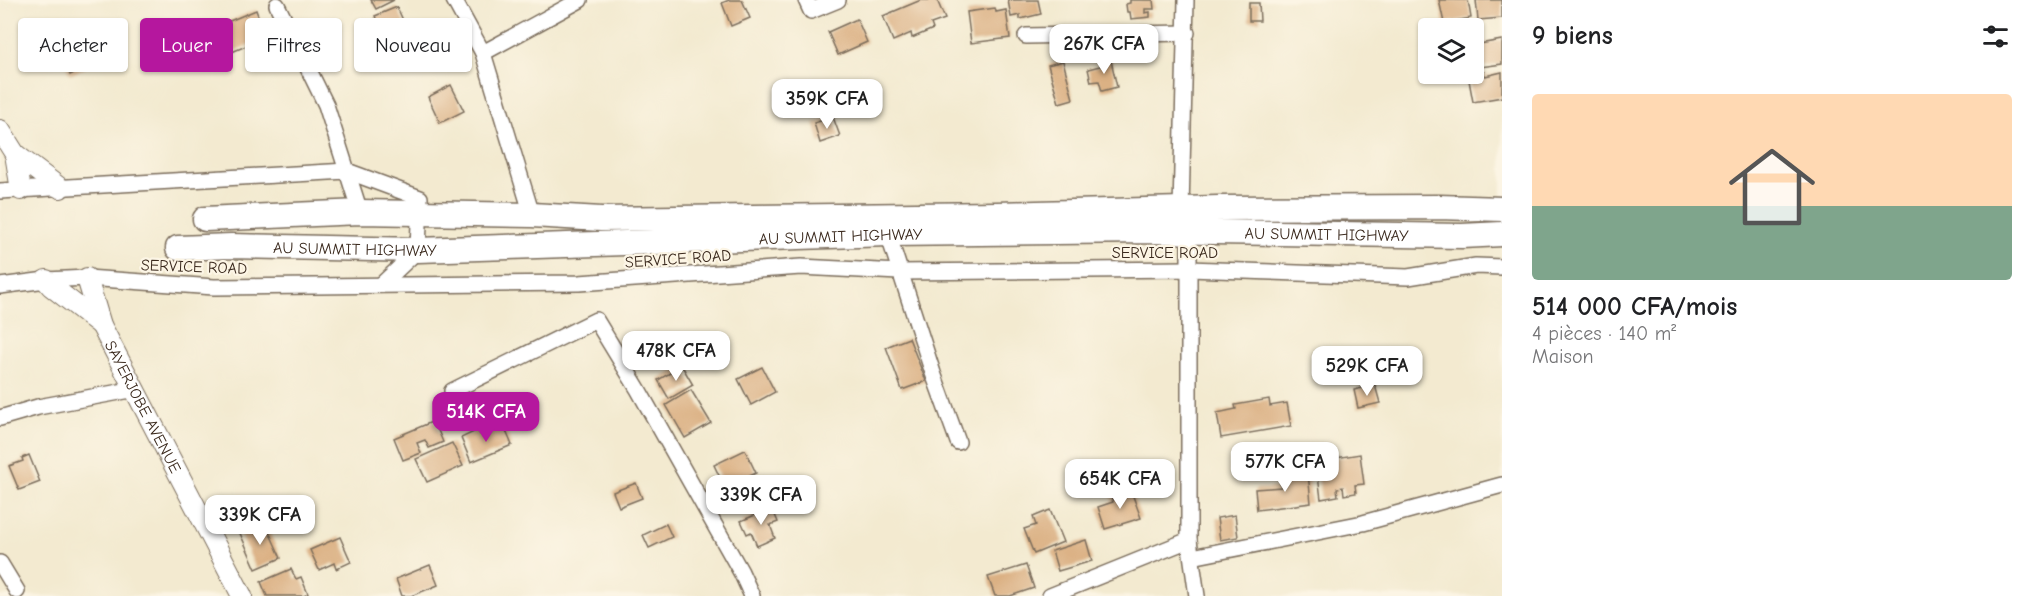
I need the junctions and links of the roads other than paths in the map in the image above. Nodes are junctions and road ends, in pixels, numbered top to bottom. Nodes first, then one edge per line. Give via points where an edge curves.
1 (454, 0) edge
2 (580, 0) edge
3 (806, 0) edge
4 (838, 0) edge
5 (1186, 0) edge
6 (277, 5) dead end
7 (1187, 33) junction
8 (1026, 36) dead end
9 (483, 53) junction
10 (0, 130) edge
11 (15, 154) junction
12 (347, 171) junction
13 (60, 188) junction
14 (21, 190) junction
15 (0, 191) edge
16 (1502, 209) edge
17 (360, 212) junction
18 (418, 213) junction
19 (532, 215) junction
20 (205, 219) dead end
21 (1185, 221) junction
22 (888, 234) junction
23 (1502, 234) edge
24 (178, 248) dead end
25 (418, 250) junction
26 (1502, 267) edge
27 (1189, 269) junction
28 (899, 272) junction
29 (87, 278) junction
30 (46, 280) junction
31 (381, 285) junction
32 (0, 286) edge
33 (101, 325) junction
34 (136, 389) junction
35 (452, 391) dead end
36 (0, 417) edge
37 (958, 442) dead end
38 (1502, 485) edge
39 (1189, 540) junction
40 (1192, 557) junction
41 (0, 563) edge
42 (17, 591) dead end
43 (242, 596) edge
44 (752, 596) edge
45 (1050, 596) edge
46 (1197, 596) edge

1 - 9 street
2 - 9 street
3 - 4 street via 811,11
5 - 7 street
6 - 12 street via 326,105
7 - 8 street
7 - 21 street
9 - 19 street
10 - 11 street
11 - 13 street
11 - 14 street
12 - 13 street
12 - 17 street
12 - 18 street via 420,198
13 - 14 street
14 - 15 street
16 - 21 main road, AU SUMMIT HIGHWAY via 1439,207
17 - 18 main road, AU SUMMIT HIGHWAY
17 - 20 main road, AU SUMMIT HIGHWAY
18 - 19 main road, AU SUMMIT HIGHWAY
18 - 25 street
19 - 21 main road, AU SUMMIT HIGHWAY via 601,219
21 - 22 main road, AU SUMMIT HIGHWAY
21 - 23 main road, AU SUMMIT HIGHWAY via 1462,236
21 - 27 street
22 - 25 main road, AU SUMMIT HIGHWAY
22 - 28 street
24 - 25 main road, AU SUMMIT HIGHWAY
25 - 31 street
26 - 27 street, SERVICE ROAD via 1476,266 1408,277
27 - 28 street, SERVICE ROAD
27 - 39 street
28 - 31 street, SERVICE ROAD via 801,267 579,284
28 - 37 street
29 - 30 street, SERVICE ROAD
29 - 31 street, SERVICE ROAD via 214,287
29 - 33 street, SAYERJOBE AVENUE
30 - 32 street, SERVICE ROAD
30 - 33 street
33 - 34 street, SAYERJOBE AVENUE
34 - 36 street
34 - 43 street, SAYERJOBE AVENUE
35 - 44 street via 596,320
38 - 40 street via 1363,523
39 - 40 street
39 - 45 street
40 - 46 street
41 - 42 street

